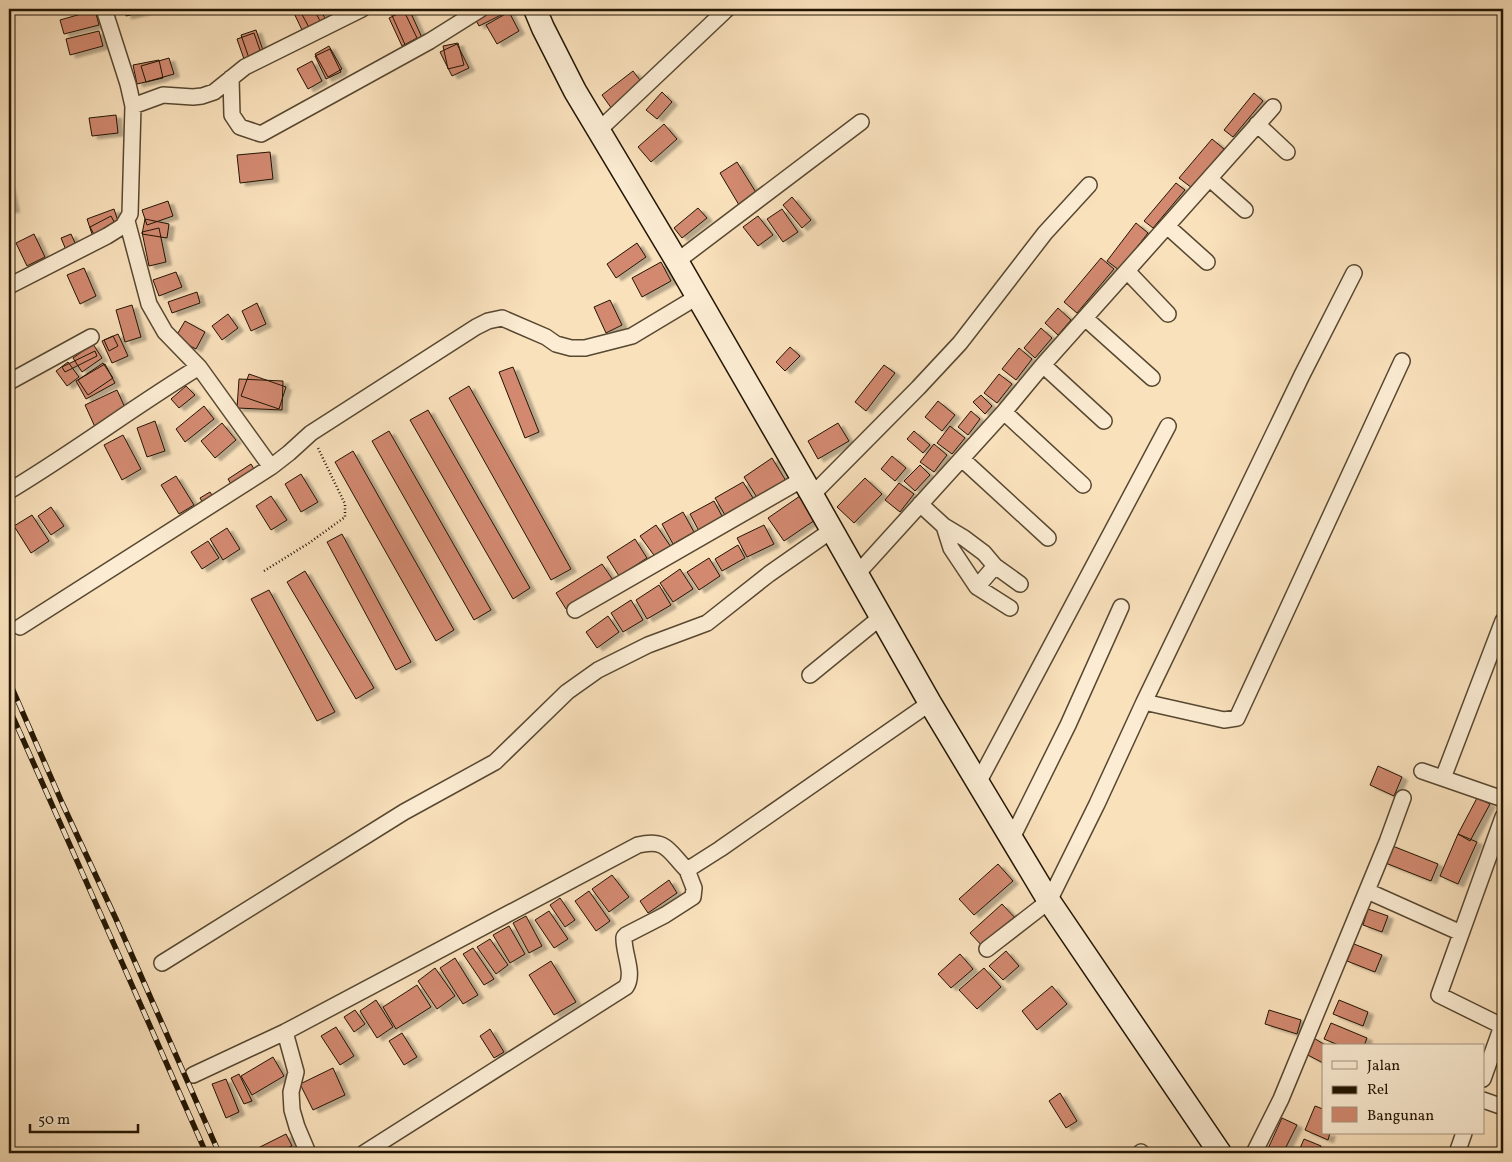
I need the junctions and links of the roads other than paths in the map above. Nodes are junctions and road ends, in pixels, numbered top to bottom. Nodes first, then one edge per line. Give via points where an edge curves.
1 (104, 9) edge
2 (362, 9) edge
3 (481, 9) edge
4 (535, 9) edge
5 (727, 9) edge
6 (231, 78) junction
7 (133, 106) junction
8 (1273, 107) dead end
9 (861, 122) dead end
10 (1258, 124) junction
11 (599, 130) junction
12 (1287, 152) dead end
13 (1210, 179) junction
14 (1089, 185) dead end
15 (1245, 210) dead end
16 (127, 221) junction
17 (1166, 226) junction
18 (676, 262) junction
19 (1207, 262) dead end
20 (1127, 271) junction
21 (1354, 273) dead end
22 (9, 286) edge
23 (697, 297) junction
24 (1168, 314) dead end
25 (1085, 318) junction
26 (91, 337) dead end
27 (1402, 361) dead end
28 (1043, 365) junction
29 (199, 367) junction
30 (1152, 378) dead end
31 (9, 382) edge
32 (1004, 412) junction
33 (1104, 421) dead end
34 (1168, 426) dead end
35 (962, 459) junction
36 (271, 467) junction
37 (1084, 485) dead end
38 (808, 487) junction
39 (9, 490) edge
40 (920, 504) junction
41 (944, 526) junction
42 (832, 530) junction
43 (1048, 538) dead end
44 (995, 566) junction
45 (857, 574) junction
46 (1020, 584) dead end
47 (977, 586) junction
48 (1121, 607) dead end
49 (1010, 608) dead end
50 (575, 610) dead end
51 (881, 617) junction
52 (1503, 621) edge
53 (20, 627) dead end
54 (810, 675) dead end
55 (1144, 702) junction
56 (930, 703) junction
57 (1422, 771) dead end
58 (1443, 778) junction
59 (978, 783) junction
60 (1403, 798) dead end
61 (1503, 799) edge
62 (1503, 817) edge
63 (1012, 838) junction
64 (688, 870) junction
65 (1374, 894) dead end
66 (1049, 901) junction
67 (1461, 933) junction
68 (988, 949) dead end
69 (162, 963) dead end
70 (1502, 1031) edge
71 (284, 1032) junction
72 (193, 1075) dead end
73 (1484, 1076) edge
74 (1484, 1100) edge
75 (1503, 1107) edge
76 (1464, 1134) edge
77 (308, 1153) edge
78 (364, 1153) edge
79 (1220, 1153) edge
80 (1254, 1153) edge
81 (1456, 1153) edge

1 - 7 street
2 - 6 street
3 - 6 street via 430,41 261,134 240,127 232,115
4 - 11 street via 575,91
5 - 11 street
6 - 7 street via 214,92 202,96 163,95
7 - 16 street via 131,205
8 - 10 street
9 - 18 street
10 - 12 street
10 - 13 street
11 - 18 street
13 - 15 street
13 - 17 street
14 - 38 street via 1045,233 960,343 918,388
16 - 22 street via 107,236
16 - 29 street via 149,304 165,332
17 - 19 street
17 - 20 street
18 - 23 street
20 - 24 street
20 - 25 street
21 - 55 street
23 - 36 street via 632,336 585,348 556,344 502,318 488,321 311,433
23 - 38 street
25 - 28 street
25 - 30 street
26 - 31 street
27 - 55 street via 1237,718 1224,720
28 - 32 street
28 - 33 street
29 - 36 street
29 - 39 street
32 - 35 street
32 - 37 street
34 - 59 street
35 - 40 street
35 - 43 street
36 - 53 street
38 - 42 street
38 - 50 street
40 - 41 street
40 - 45 street
41 - 44 street via 984,553
41 - 47 street via 952,548
42 - 45 street
42 - 69 street via 707,623 648,645 574,686 496,762 404,812
44 - 46 street
44 - 47 street
45 - 51 street
47 - 49 street
48 - 63 street
51 - 54 street
51 - 56 street
52 - 58 street
55 - 66 street
56 - 59 street
56 - 64 street
57 - 58 street
58 - 61 street
59 - 63 street
60 - 80 street via 1280,1099
62 - 67 street
63 - 66 street
64 - 71 street via 664,845 656,842 638,845
64 - 78 street via 694,888 693,897 624,937 630,974 626,987
65 - 67 street
66 - 68 street
66 - 79 street
67 - 70 street via 1439,995
70 - 73 street
71 - 72 street
71 - 77 street via 296,1072 291,1092 292,1110
74 - 75 street
76 - 81 street

